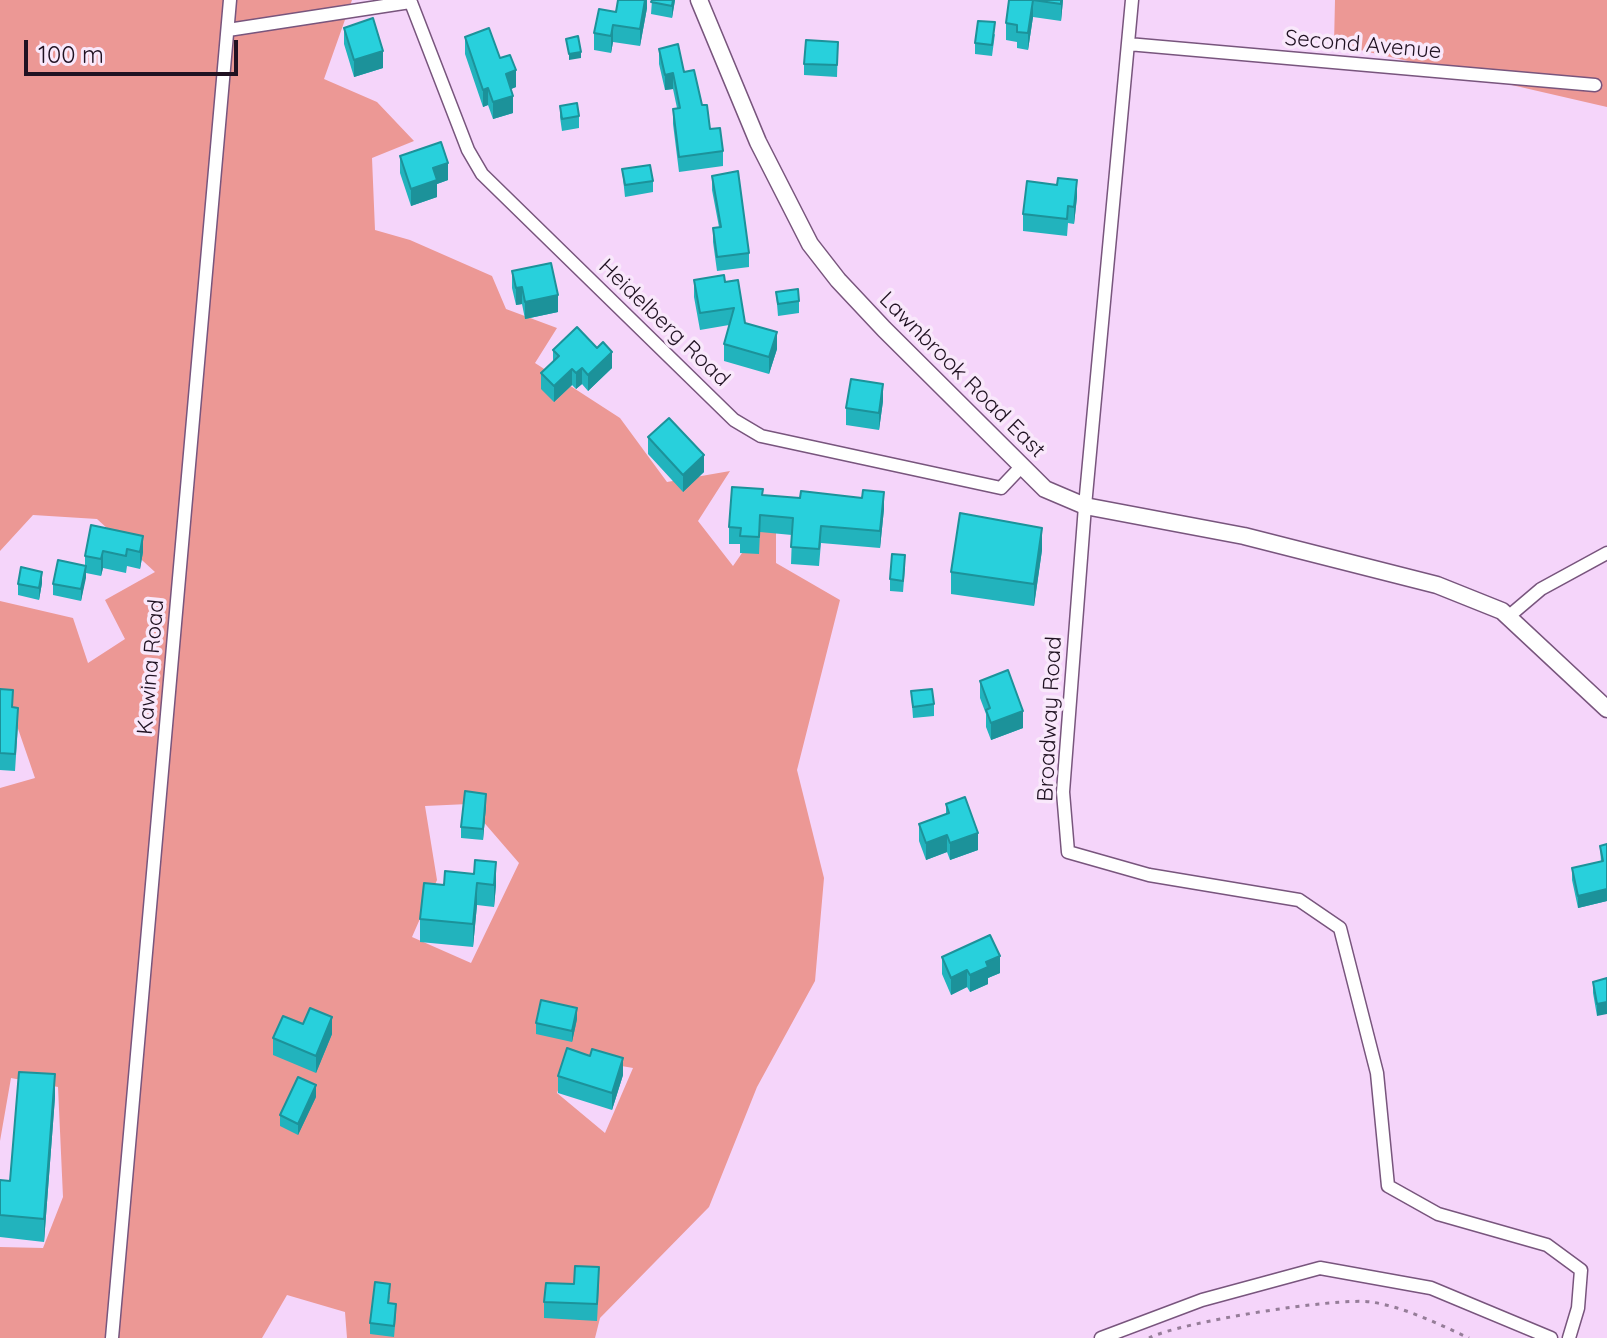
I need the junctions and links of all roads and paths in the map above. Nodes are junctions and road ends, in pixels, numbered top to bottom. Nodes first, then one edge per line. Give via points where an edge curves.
1 (230, 0) edge
2 (699, 0) edge
3 (1132, 0) edge
4 (410, 1) edge
5 (228, 30) junction
6 (1128, 44) junction
7 (1595, 85) dead end
8 (1020, 468) junction
9 (1085, 506) junction
10 (1607, 553) edge
11 (1508, 617) junction
12 (1607, 709) edge
13 (112, 1338) edge
14 (1101, 1338) edge
15 (1149, 1338) edge
16 (1469, 1338) edge
17 (1551, 1338) edge
18 (1569, 1338) edge

1 - 5 street, Kawina Road
2 - 8 street, Lawnbrook Road East via 758,142 810,244 838,280
3 - 6 street, Broadway Road
4 - 5 street
4 - 8 street, Heidelberg Road via 482,174 734,420 761,436 954,481 1001,488
5 - 13 street, Kawina Road
6 - 7 street, Second Avenue
6 - 9 street, Broadway Road
8 - 9 street, Lawnbrook Road East via 1045,489
9 - 11 street, Lawnbrook Road East via 1342,559 1437,585
9 - 18 street, Broadway Road via 1063,792 1068,852 1149,875 1299,900 1340,928 1377,1073 1388,1186 1438,1214 1547,1245 1581,1270
10 - 11 street via 1541,589
11 - 12 street, Lawnbrook Road East
14 - 17 street via 1202,1300 1320,1268 1431,1288
15 - 16 path via 1348,1300 1412,1314

